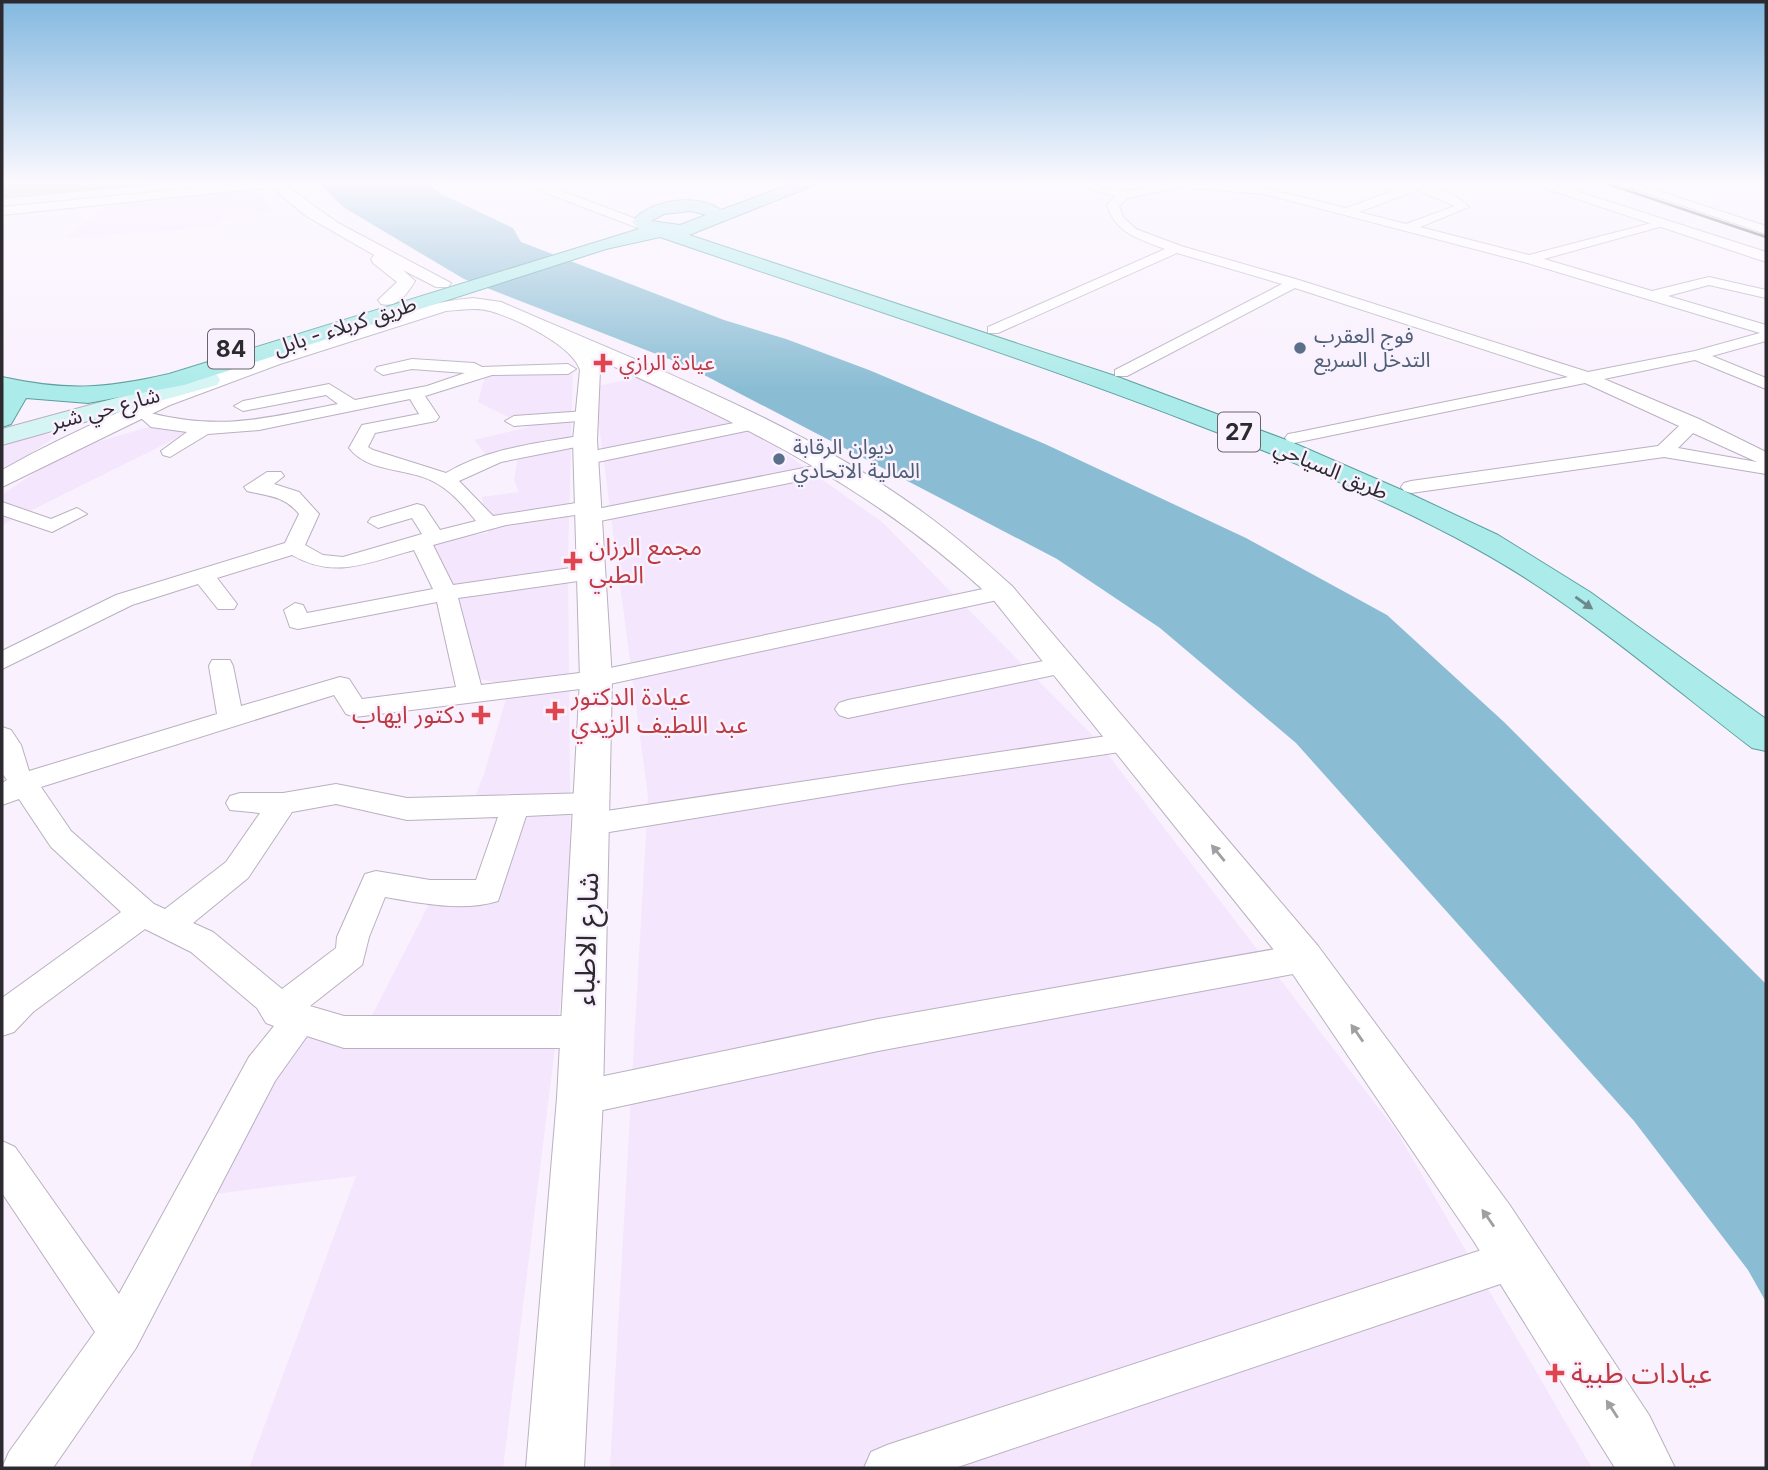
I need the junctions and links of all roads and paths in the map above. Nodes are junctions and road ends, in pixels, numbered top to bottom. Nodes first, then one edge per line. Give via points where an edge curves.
1 (373, 251) edge
2 (376, 251) edge
3 (570, 251) edge
4 (743, 251) edge
5 (766, 251) edge
6 (1172, 251) edge
7 (1182, 251) edge
8 (1495, 251) edge
9 (1562, 251) edge
10 (1746, 251) edge
11 (1766, 257) edge
12 (1529, 260) junction
13 (456, 283) junction
14 (1294, 283) junction
15 (1766, 294) edge
16 (1651, 296) junction
17 (387, 300) junction
18 (993, 330) junction
19 (1766, 330) edge
20 (553, 331) junction
21 (1766, 336) edge
22 (1697, 355) junction
23 (1059, 358) junction
24 (534, 368) junction
25 (568, 369) dead end
26 (383, 370) dead end
27 (1121, 373) junction
28 (167, 376) junction
29 (3, 377) edge
30 (1586, 377) junction
31 (208, 380) junction
32 (671, 384) junction
33 (1766, 384) edge
34 (85, 389) junction
35 (1146, 389) junction
36 (415, 393) junction
37 (135, 398) junction
38 (351, 405) junction
39 (243, 406) dead end
40 (597, 417) junction
41 (118, 418) junction
42 (514, 421) dead end
43 (1693, 423) junction
44 (754, 424) junction
45 (204, 429) junction
46 (4, 430) edge
47 (1294, 438) junction
48 (52, 450) junction
49 (1664, 450) junction
50 (170, 451) dead end
51 (1766, 459) edge
52 (834, 468) junction
53 (1766, 469) edge
54 (274, 476) dead end
55 (2, 480) edge
56 (445, 481) junction
57 (1411, 487) junction
58 (2, 508) edge
59 (590, 512) junction
60 (77, 514) dead end
61 (377, 522) dead end
62 (488, 523) junction
63 (427, 539) junction
64 (294, 547) junction
65 (1518, 550) junction
66 (592, 572) junction
67 (202, 574) junction
68 (1556, 574) junction
69 (1002, 592) junction
70 (446, 593) junction
71 (226, 604) dead end
72 (295, 610) dead end
73 (2, 661) edge
74 (1064, 665) junction
75 (221, 666) dead end
76 (596, 678) junction
77 (470, 692) junction
78 (848, 709) dead end
79 (1766, 709) edge
80 (232, 718) junction
81 (2, 736) edge
82 (1766, 738) edge
83 (1127, 742) junction
84 (12, 789) edge
85 (240, 803) dead end
86 (283, 803) junction
87 (515, 807) junction
88 (591, 814) junction
89 (155, 919) junction
90 (1304, 958) junction
91 (289, 1015) junction
92 (2, 1021) edge
93 (583, 1032) junction
94 (580, 1098) junction
95 (2, 1160) edge
96 (1515, 1259) junction
97 (121, 1333) junction
98 (25, 1468) edge
99 (555, 1468) edge
100 (887, 1468) edge
101 (1646, 1468) edge

1 - 17 street via 407,281
2 - 13 street
3 - 13 main road, 84
4 - 18 main road, طريق السياحي / 27
5 - 23 main road, طريق السياحي / 27
6 - 18 street
7 - 14 street
8 - 12 street
9 - 12 street
10 - 11 street
12 - 16 street
13 - 17 main road, 84
13 - 28 main road, طريق كربلاء - بابل / 84
14 - 27 street
14 - 30 street
15 - 16 street via 1709,281
16 - 19 street
17 - 28 main road, 84
18 - 23 main road, طريق السياحي / 27
20 - 31 street via 495,306 453,305
20 - 32 street
20 - 40 street, شارع الاطباء via 586,358
21 - 22 street
22 - 30 street
22 - 33 street
23 - 27 main road, طريق السياحي / 27
23 - 35 main road, طريق السياحي / 27
24 - 25 street
24 - 26 street via 452,369 412,364
24 - 36 street via 490,370
27 - 35 main road, طريق السياحي / 27
28 - 31 main road
28 - 34 main road, 84
28 - 37 main road
29 - 34 main road, 84 via 48,395
29 - 46 main road via 14,398
30 - 43 street
30 - 47 street
31 - 37 main road, شارع حي شبر
31 - 41 street
32 - 40 street via 645,382
32 - 44 street
34 - 37 main road
34 - 46 main road
35 - 47 main road, طريق السياحي / 27
35 - 65 main road, طريق السياحي / 27
36 - 38 street
36 - 56 street via 430,417 368,429 358,448 373,461
37 - 41 main road
37 - 45 street via 157,423
37 - 46 main road, شارع حي شبر
38 - 39 street via 329,389
38 - 45 street via 288,420
40 - 42 street
40 - 44 street
40 - 56 street via 470,465
40 - 59 street, شارع الاطباء
41 - 48 street
43 - 49 street
43 - 51 street
44 - 52 street
45 - 50 street
46 - 48 main road via 51,436 57,444
47 - 57 main road, طريق السياحي / 27
48 - 55 street
49 - 53 street
49 - 57 street
52 - 59 street
52 - 69 street via 896,503 963,553
54 - 64 street via 254,487 284,491 299,499 309,514
56 - 62 street via 465,494
57 - 65 main road, طريق السياحي / 27
58 - 60 street via 52,526
59 - 62 street
59 - 66 street, شارع الاطباء
61 - 63 street via 417,510
62 - 63 street
63 - 64 street via 343,563 318,561
63 - 70 street
64 - 67 street
65 - 68 main road, طريق السياحي / 27
66 - 70 street
66 - 76 street, شارع الاطباء
67 - 71 street
67 - 73 street via 124,600
68 - 79 main road, طريق السياحي / 27
68 -> 82 main road, طريق السياحي / 27 via 1617,627
69 - 74 street
69 - 76 street
70 - 72 street via 298,622
70 - 77 street
74 - 78 street
74 - 83 street
75 - 80 street
76 - 77 street
76 - 88 street, شارع الاطباء
77 - 80 street via 355,708 340,685
80 - 84 street
81 - 84 street via 8,745
83 - 88 street
90 -> 83 street
84 - 89 street via 61,839
85 - 86 street
86 - 87 street via 336,794 407,809
86 - 89 street via 237,870
87 - 88 street
87 - 91 street via 487,892 430,892 376,883 353,937 351,955
88 - 93 street, شارع الاطباء
89 - 91 street via 202,942
89 - 92 street via 21,1001
90 - 94 street via 878,1035
96 -> 90 street
91 - 93 street via 344,1032
91 - 97 street
93 - 94 street, شارع الاطباء
94 - 99 street, شارع الاطباء
95 - 97 street
96 - 100 street
101 -> 96 street
97 - 98 street

